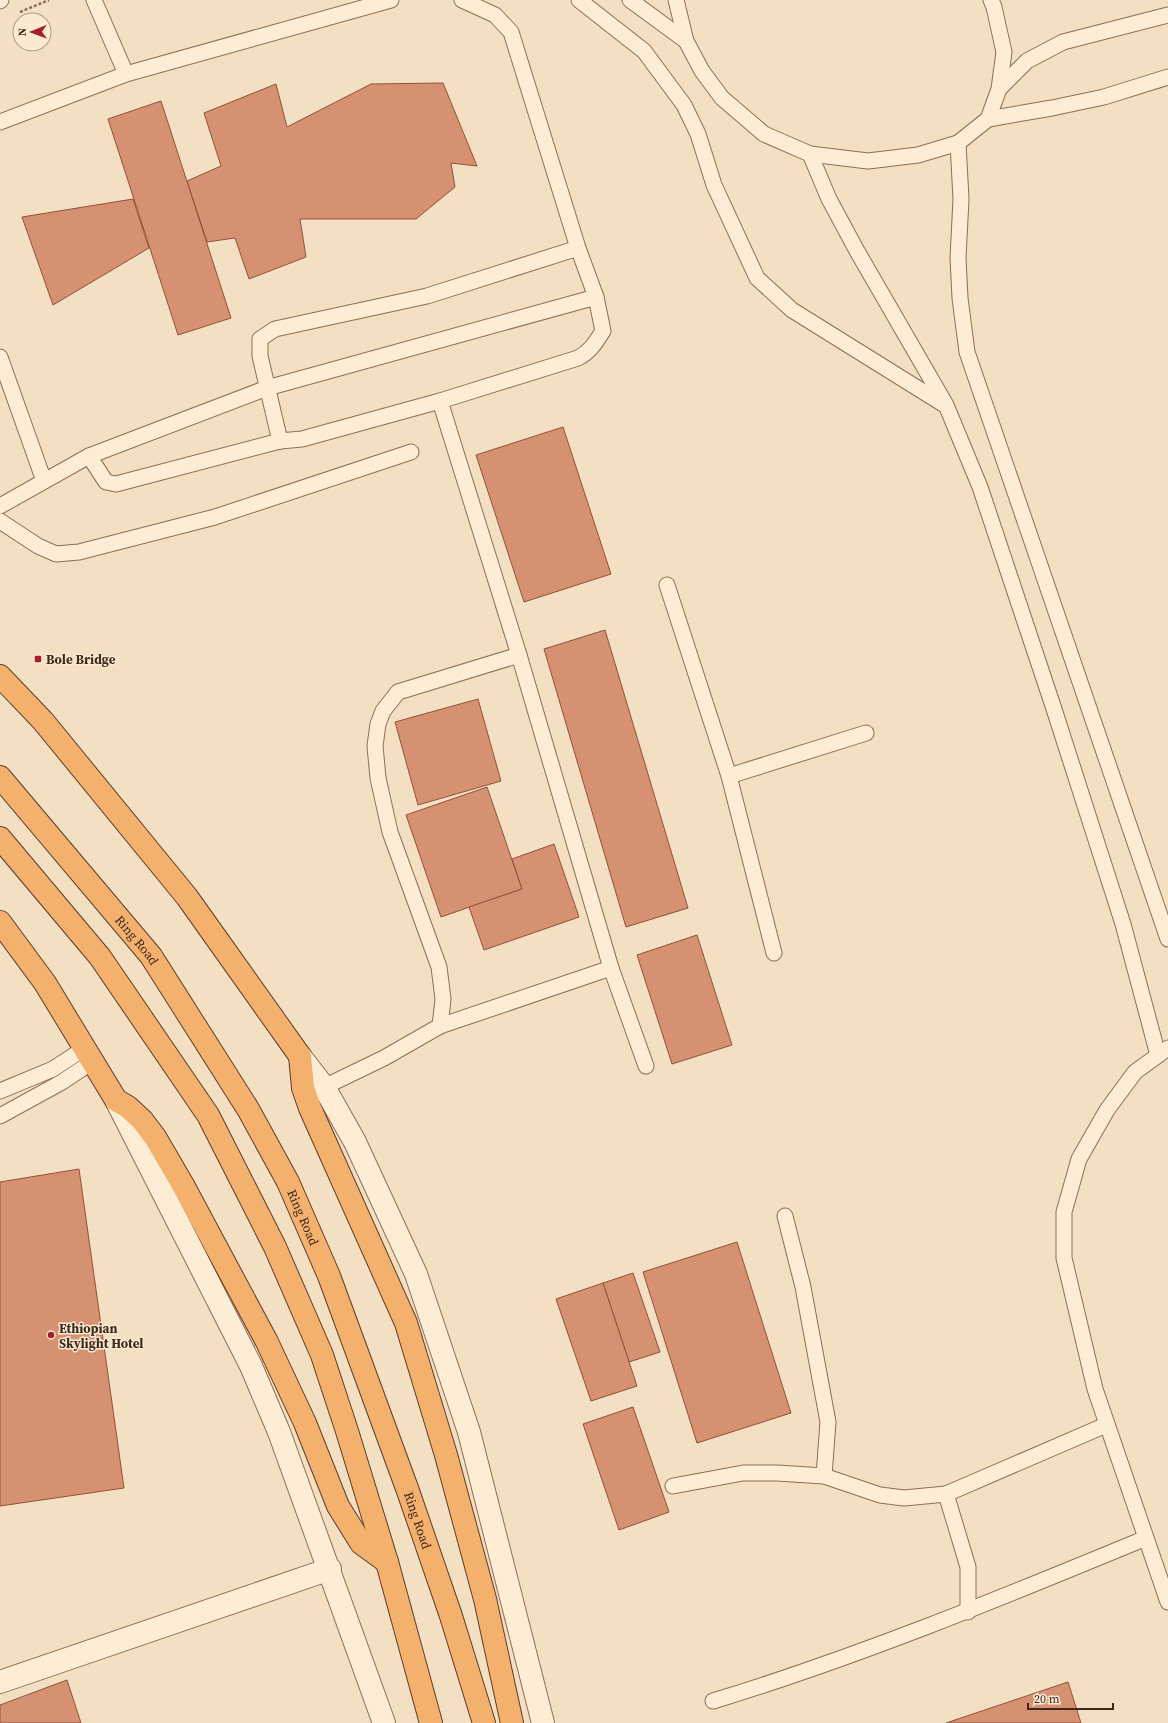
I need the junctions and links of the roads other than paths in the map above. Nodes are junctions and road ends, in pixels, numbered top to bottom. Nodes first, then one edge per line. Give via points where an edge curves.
1 (94, 0) edge
2 (392, 0) edge
3 (462, 0) edge
4 (580, 0) edge
5 (630, 0) edge
6 (676, 0) edge
7 (991, 0) edge
8 (1168, 15) edge
9 (686, 41) junction
10 (126, 74) junction
11 (1168, 77) edge
12 (999, 89) junction
13 (988, 119) junction
14 (0, 122) edge
15 (958, 143) junction
16 (810, 154) junction
17 (578, 248) junction
18 (596, 297) junction
19 (0, 357) edge
20 (267, 388) junction
21 (440, 401) junction
22 (946, 405) junction
23 (280, 441) junction
24 (411, 452) dead end
25 (89, 456) junction
26 (44, 481) junction
27 (0, 506) edge
28 (0, 521) edge
29 (667, 585) dead end
30 (519, 655) junction
31 (0, 676) edge
32 (866, 734) dead end
33 (729, 776) junction
34 (0, 777) edge
35 (0, 838) edge
36 (0, 922) edge
37 (1168, 939) edge
38 (774, 953) dead end
39 (611, 968) junction
40 (440, 1026) junction
41 (1163, 1051) edge
42 (88, 1055) junction
43 (300, 1056) junction
44 (646, 1066) dead end
45 (324, 1087) junction
46 (0, 1091) edge
47 (116, 1100) junction
48 (0, 1116) edge
49 (785, 1216) dead end
50 (1106, 1425) junction
51 (824, 1476) junction
52 (673, 1486) dead end
53 (946, 1494) junction
54 (1146, 1538) junction
55 (387, 1562) junction
56 (330, 1569) junction
57 (1168, 1602) edge
58 (968, 1612) junction
59 (0, 1682) edge
60 (713, 1701) dead end
61 (384, 1723) edge
62 (432, 1723) edge
63 (484, 1723) edge
64 (512, 1723) edge
65 (543, 1723) edge

1 - 10 lane
2 - 10 lane
3 - 17 lane via 495,15 511,32
4 - 22 lane via 644,51 684,105 698,134 714,185 757,278 792,310
5 - 9 lane
6 - 9 lane
7 - 12 lane via 1004,52
8 - 12 lane via 1063,42 1027,61
9 - 16 lane via 702,71 722,98 764,134
10 - 14 lane
11 - 13 lane via 1104,97
12 - 13 lane
13 - 15 lane
15 - 16 lane via 918,155 868,161
15 - 37 lane via 958,258 967,352
16 - 22 lane via 829,199 850,238
17 - 18 lane
17 - 20 lane via 427,296 276,329 260,338 260,356
18 - 20 lane
18 - 21 lane via 603,331 585,354
19 - 26 lane
20 - 23 lane
20 - 25 lane
21 - 23 lane via 302,439
21 - 30 lane
22 - 41 lane via 980,487 1052,702
23 - 25 lane via 116,484 106,482
24 - 28 lane via 216,517 79,552 56,554 38,546
25 - 26 lane
26 - 27 lane
29 - 33 lane
30 - 39 lane
30 - 40 lane via 398,692 383,711 378,724 375,746 378,778 390,832 439,967 443,999
31 - 43 highway via 43,721 187,897
32 - 33 lane
33 - 38 lane
34 - 63 highway, Ring Road via 151,956 248,1109 288,1182 329,1276 408,1490
35 - 55 highway via 100,957 208,1115 275,1247 322,1356
36 - 42 highway via 45,983
39 - 40 lane
39 - 44 lane
40 - 45 lane via 384,1058
41 - 50 lane via 1135,1072 1107,1110 1079,1159 1064,1212 1064,1258
42 - 46 lane
42 - 47 highway
42 - 48 lane via 62,1082
43 - 45 street
43 - 64 highway via 303,1088 310,1108 406,1323 483,1591
45 - 65 street via 355,1142 416,1274 469,1432
47 - 55 highway via 142,1120 160,1144 267,1342 305,1423 338,1506 361,1542
47 - 56 street via 251,1366 279,1432
49 - 51 lane via 803,1287 828,1422
50 - 53 lane
50 - 54 lane
51 - 52 lane via 743,1473
51 - 53 lane via 880,1495 904,1498
53 - 58 lane via 968,1567
54 - 57 lane
54 - 58 lane
55 - 62 highway
56 - 59 street
56 - 61 street
58 - 60 lane via 787,1678

